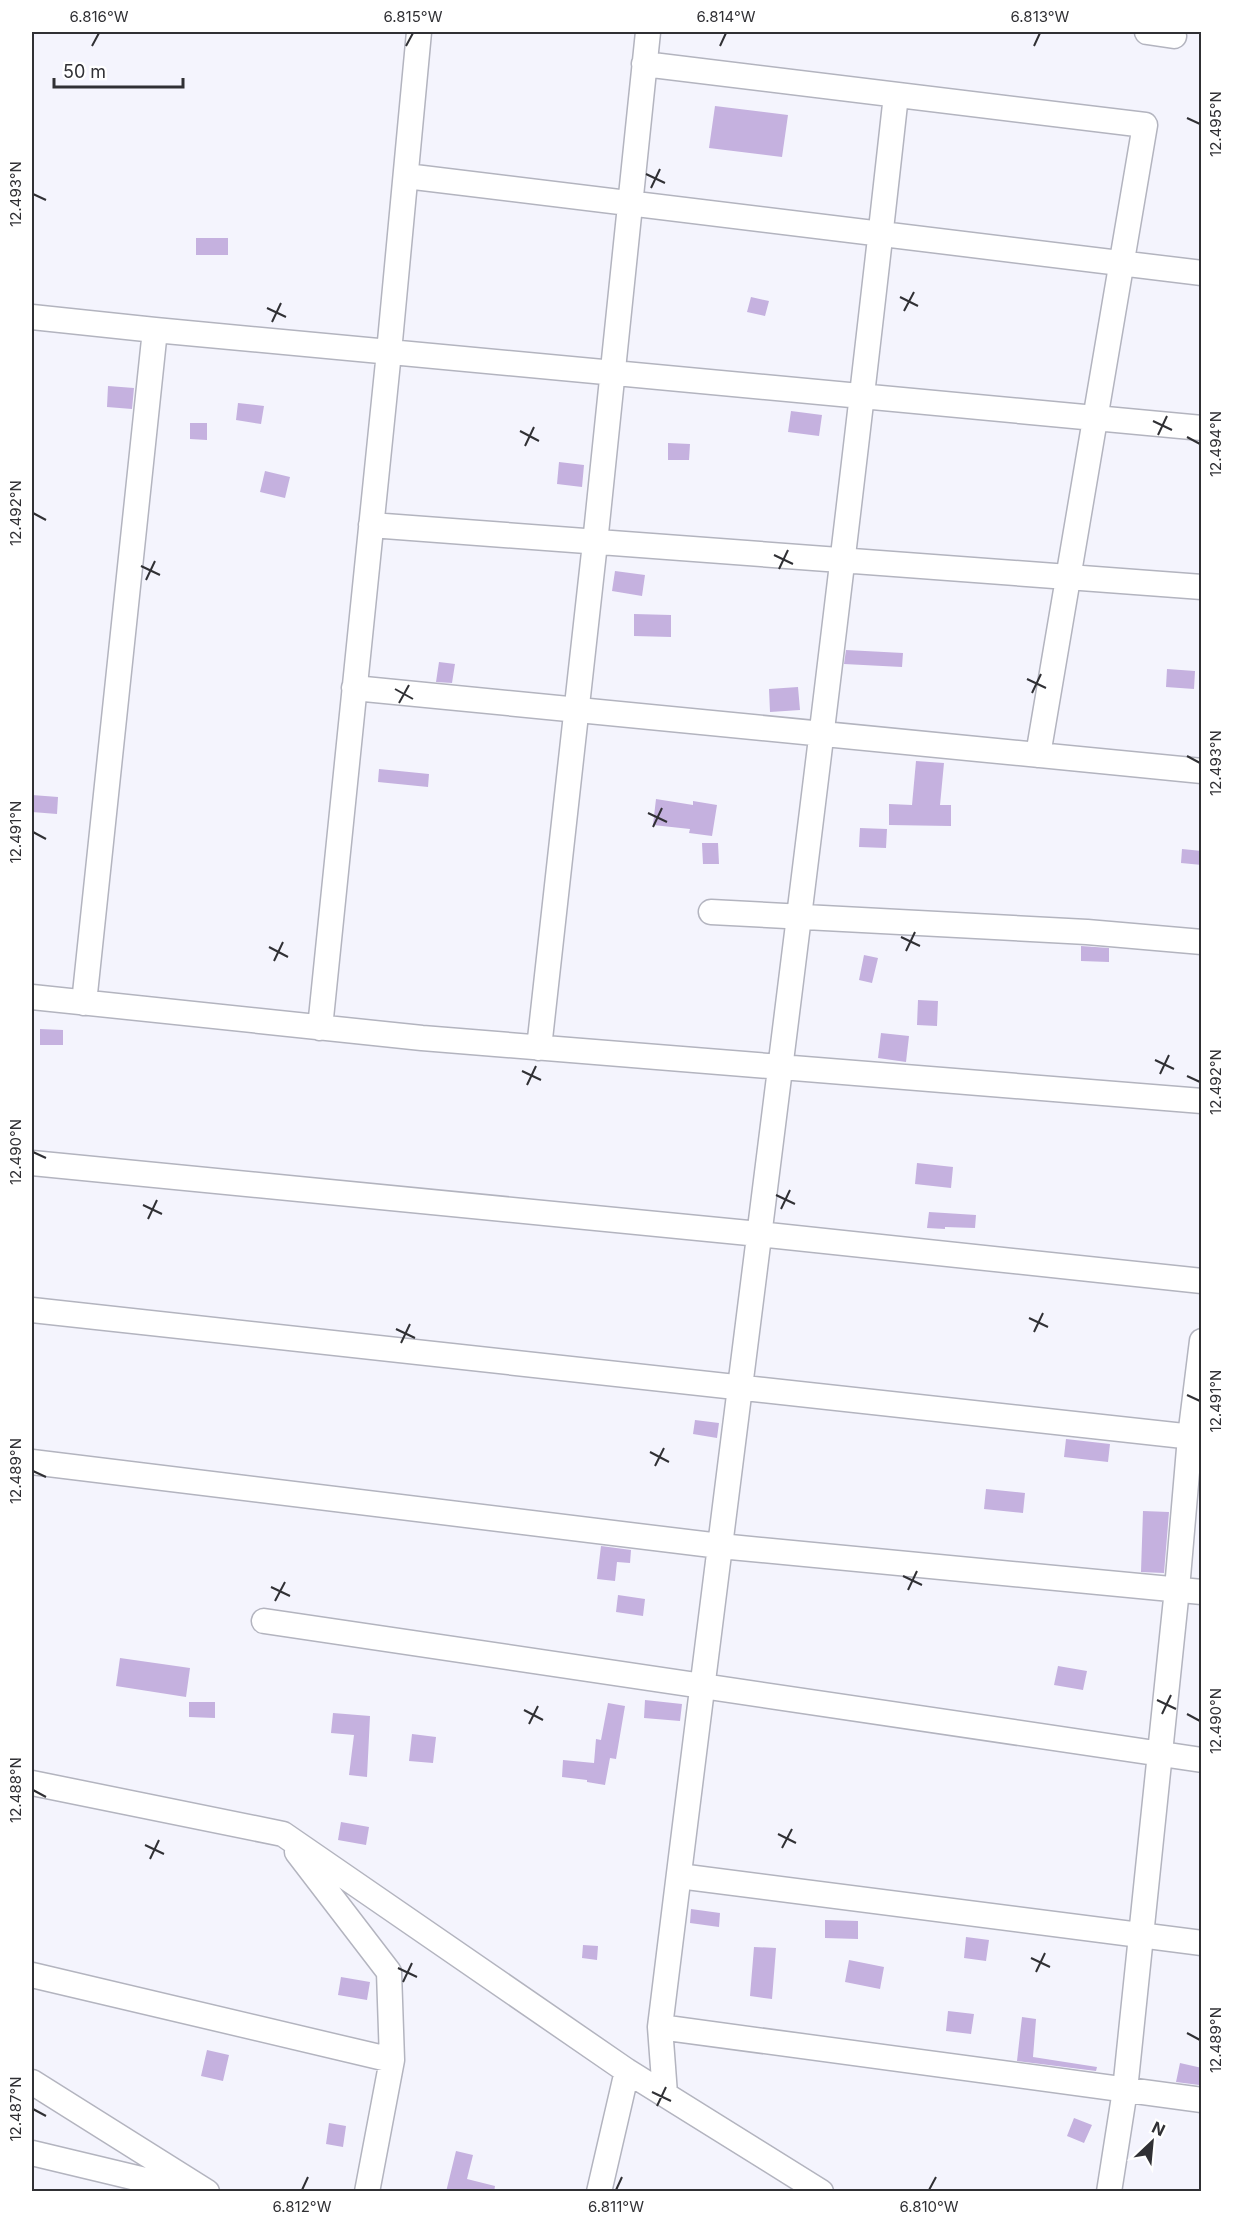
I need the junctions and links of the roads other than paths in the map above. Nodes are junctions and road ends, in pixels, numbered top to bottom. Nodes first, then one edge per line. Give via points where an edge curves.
1 (419, 32) edge
2 (648, 32) edge
3 (1147, 32) edge
4 (1173, 36) dead end
5 (644, 64) junction
6 (896, 95) junction
7 (406, 176) junction
8 (630, 204) junction
9 (881, 234) junction
10 (1122, 264) junction
11 (1202, 273) edge
12 (32, 316) edge
13 (156, 330) junction
14 (389, 352) junction
15 (612, 373) junction
16 (863, 396) junction
17 (1096, 418) junction
18 (1202, 428) edge
19 (371, 525) junction
20 (595, 543) junction
21 (843, 561) junction
22 (1069, 578) junction
23 (1202, 587) edge
24 (354, 688) junction
25 (576, 710) junction
26 (821, 734) junction
27 (1038, 755) junction
28 (1202, 771) edge
29 (711, 912) dead end
30 (798, 917) junction
31 (1202, 942) edge
32 (32, 997) edge
33 (84, 1003) junction
34 (320, 1028) junction
35 (539, 1048) junction
36 (782, 1067) junction
37 (1202, 1101) edge
38 (32, 1163) edge
39 (759, 1234) junction
40 (1202, 1281) edge
41 (32, 1310) edge
42 (1202, 1341) edge
43 (740, 1387) junction
44 (1196, 1437) edge
45 (32, 1462) edge
46 (720, 1546) junction
47 (1177, 1589) junction
48 (1202, 1592) edge
49 (264, 1621) dead end
50 (702, 1686) junction
51 (1160, 1754) junction
52 (1202, 1760) edge
53 (32, 1783) edge
54 (283, 1834) junction
55 (679, 1876) junction
56 (1140, 1936) junction
57 (1202, 1943) edge
58 (32, 1975) edge
59 (660, 2027) junction
60 (392, 2061) junction
61 (627, 2071) junction
62 (32, 2082) edge
63 (1125, 2090) junction
64 (664, 2094) junction
65 (1202, 2100) edge
66 (32, 2152) edge
67 (195, 2192) edge
68 (207, 2192) edge
69 (367, 2192) edge
70 (599, 2192) edge
71 (821, 2192) edge
72 (1108, 2192) edge

1 - 7 street
2 - 5 street
3 - 4 street
5 - 6 street
5 - 8 street
6 - 9 street
6 - 10 street via 1145,125
7 - 8 street
7 - 14 street
8 - 9 street
8 - 15 street
9 - 10 street
9 - 16 street
10 - 11 street
10 - 17 street
12 - 13 street
13 - 14 street
13 - 33 street
14 - 15 street
14 - 19 street
15 - 16 street
15 - 20 street
16 - 17 street
16 - 21 street
17 - 18 street
17 - 22 street
19 - 20 street
19 - 24 street
20 - 21 street
20 - 25 street
21 - 22 street
21 - 26 street
22 - 23 street
22 - 27 street
24 - 25 street
24 - 34 street
25 - 26 street
25 - 35 street
26 - 27 street
26 - 30 street
27 - 28 street
29 - 30 street
30 - 31 street
30 - 36 street
32 - 33 street
33 - 34 street
34 - 35 street
35 - 36 street
36 - 37 street
36 - 39 street
38 - 39 street
39 - 40 street
39 - 43 street
41 - 43 street
42 - 44 street
43 - 44 street
43 - 46 street
44 - 47 street
45 - 46 street
46 - 47 street
46 - 50 street
47 - 48 street
47 - 51 street
49 - 50 street
50 - 51 street
50 - 55 street
51 - 52 street
51 - 56 street
53 - 54 street
54 - 60 street via 389,1972
54 - 61 street
55 - 56 street
55 - 59 street
56 - 57 street
56 - 63 street
58 - 60 street
59 - 63 street
59 - 64 street
60 - 69 street
61 - 64 street
61 - 70 street
62 - 68 street
63 - 65 street
63 - 72 street
64 - 71 street
66 - 67 street

